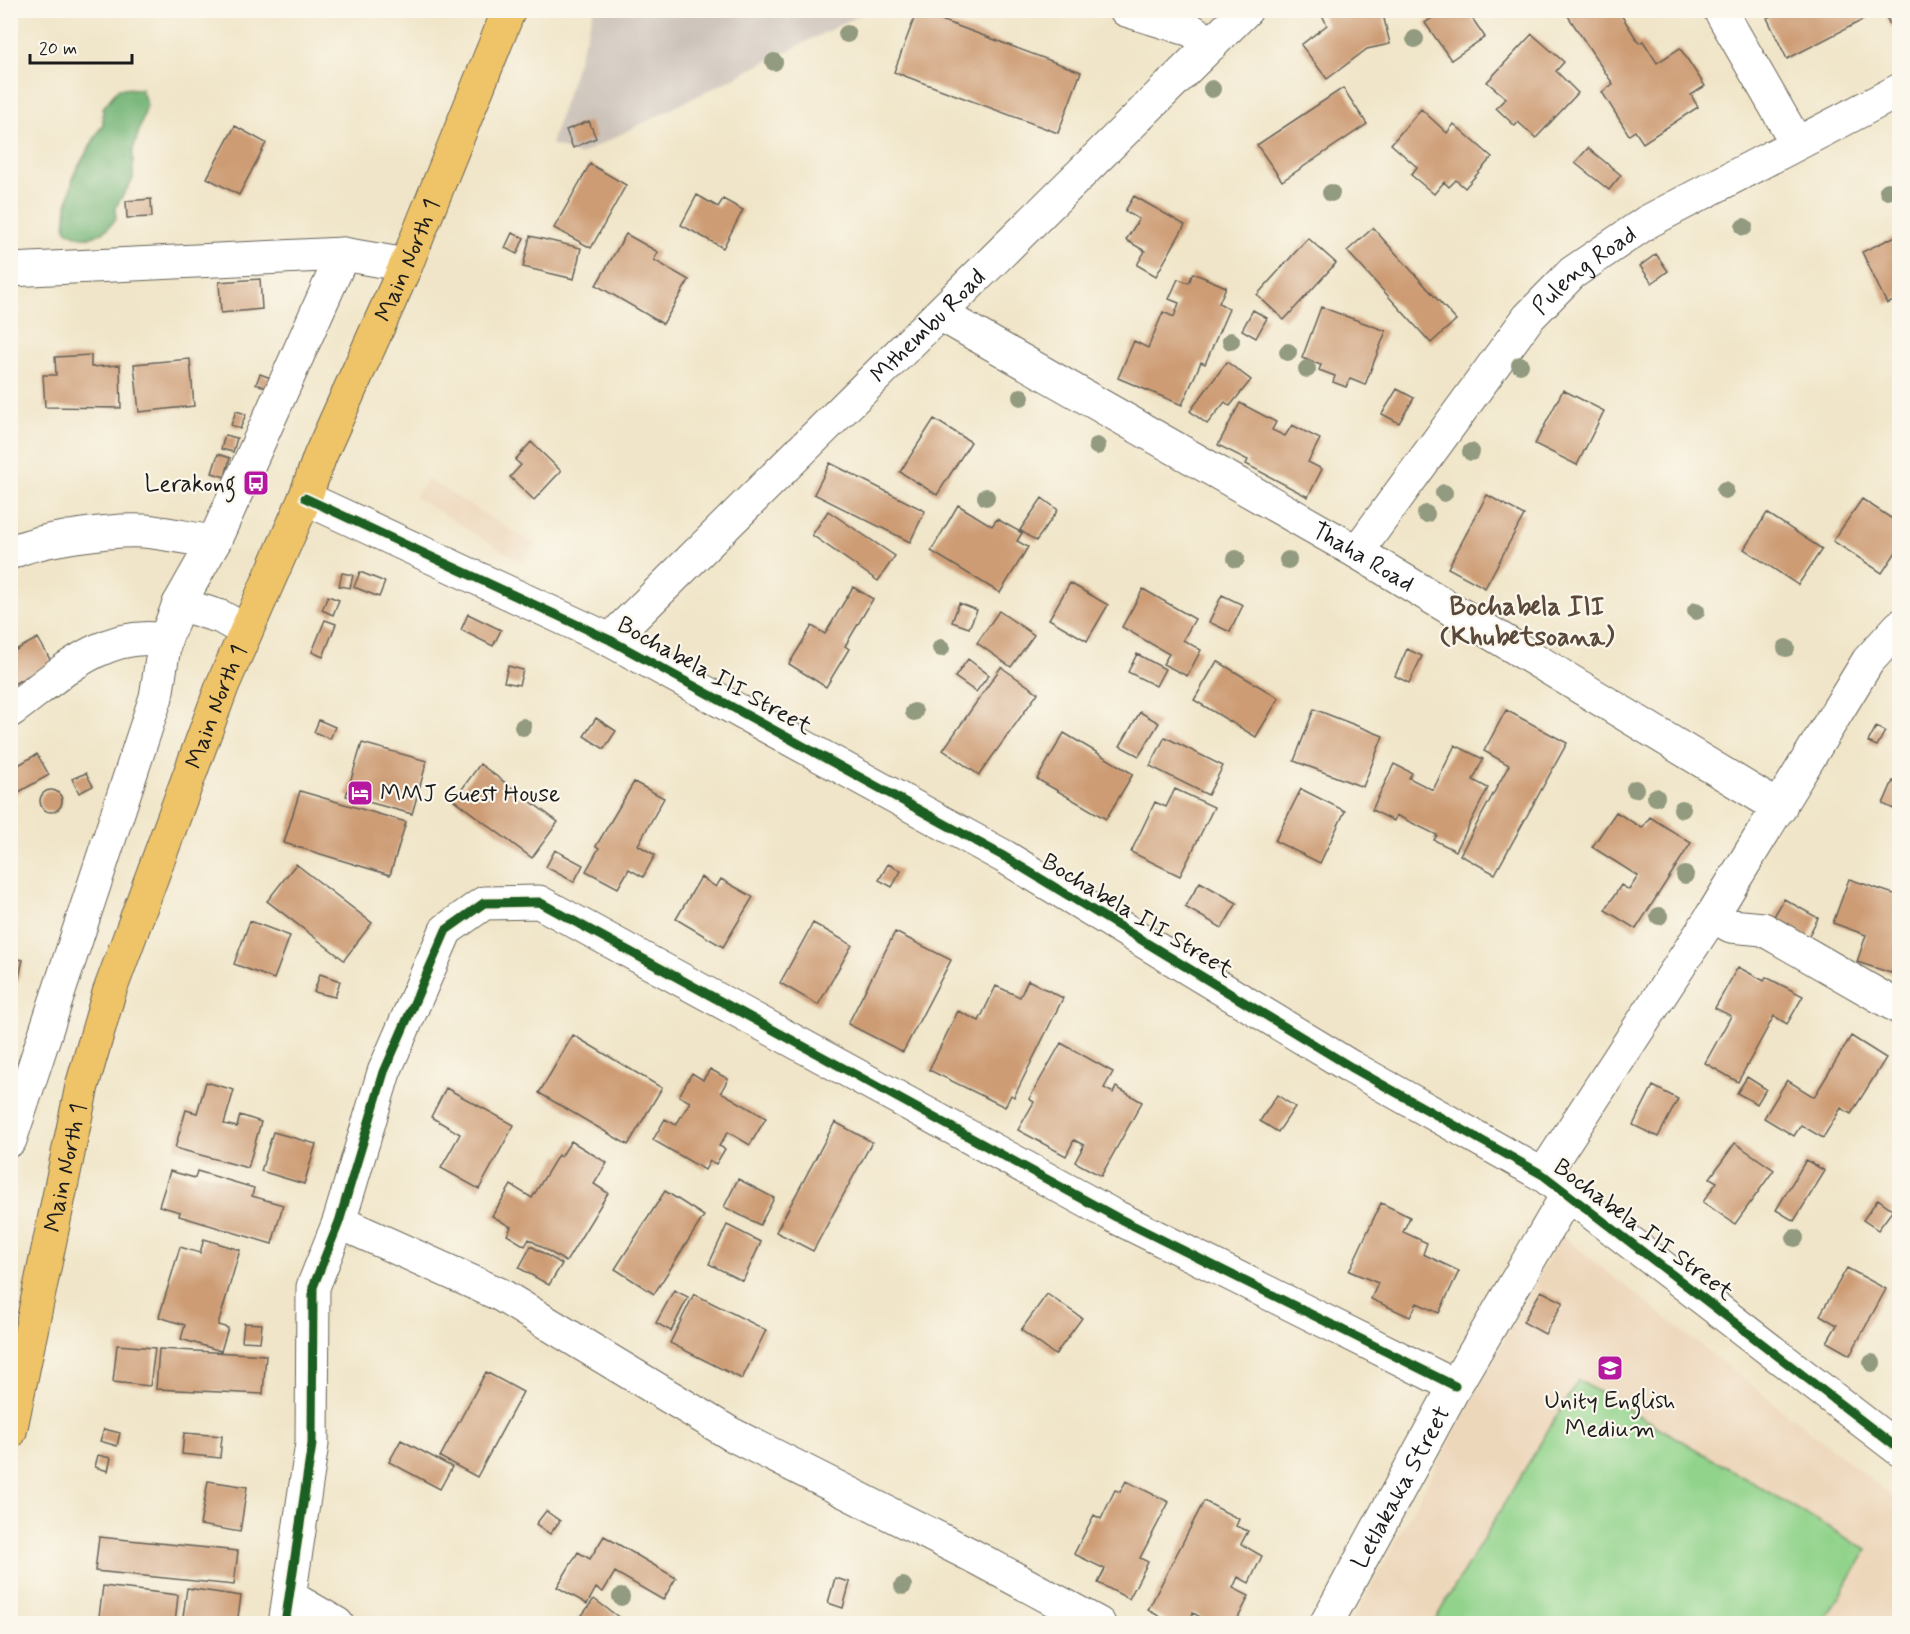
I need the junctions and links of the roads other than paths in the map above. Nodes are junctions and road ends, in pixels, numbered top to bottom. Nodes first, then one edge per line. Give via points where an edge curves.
1 (509, 10) edge
2 (1126, 10) edge
3 (1246, 10) edge
4 (1720, 10) edge
5 (1212, 44) junction
6 (1899, 90) edge
7 (1796, 142) junction
8 (343, 254) junction
9 (406, 264) junction
10 (10, 270) edge
11 (940, 314) junction
12 (305, 498) junction
13 (214, 542) junction
14 (1357, 552) junction
15 (10, 553) edge
16 (179, 604) junction
17 (1899, 626) edge
18 (246, 631) junction
19 (165, 640) junction
20 (610, 640) junction
21 (10, 711) edge
22 (1780, 808) junction
23 (1712, 916) junction
24 (1899, 1008) edge
25 (10, 1140) edge
26 (1555, 1185) junction
27 (339, 1222) junction
28 (1455, 1386) junction
29 (10, 1432) edge
30 (1899, 1450) edge
31 (287, 1610) edge
32 (337, 1623) edge
33 (1099, 1623) edge
34 (1326, 1623) edge

1 - 9 main road, Main North 1
2 - 5 street via 1191,30
3 - 5 street, Mthembu Road
4 - 7 street
5 - 11 street, Mthembu Road
6 - 7 street, Puleng Road
7 - 14 street, Puleng Road via 1647,222 1572,273 1528,318
8 - 9 street
8 - 10 street
8 - 13 street
9 - 12 main road, Main North 1
11 - 14 street, Thaha Road
11 - 20 street, Mthembu Road
12 - 18 main road, Main North 1
12 - 20 street, Bochabela III Street
13 - 15 street via 143,531 85,536
13 - 16 street
14 - 22 street, Thaha Road
16 - 18 street via 221,617
16 - 19 street
17 - 22 street, Letlakaka Street via 1868,661
18 - 29 main road, Main North 1 via 109,993 82,1086
19 - 21 street via 130,638 92,651
19 - 25 street via 156,697
20 - 26 street, Bochabela III Street via 1005,857
22 - 23 street, Letlakaka Street
23 - 24 street via 1731,926 1763,929
23 - 26 street, Letlakaka Street
26 - 28 street, Letlakaka Street
26 - 30 street, Bochabela III Street
27 - 28 street via 384,1072 446,930 484,903 538,902 1116,1217
27 - 31 street via 313,1287 312,1444
27 - 33 street via 501,1295 730,1434
28 - 34 street, Letlakaka Street
31 - 32 street

